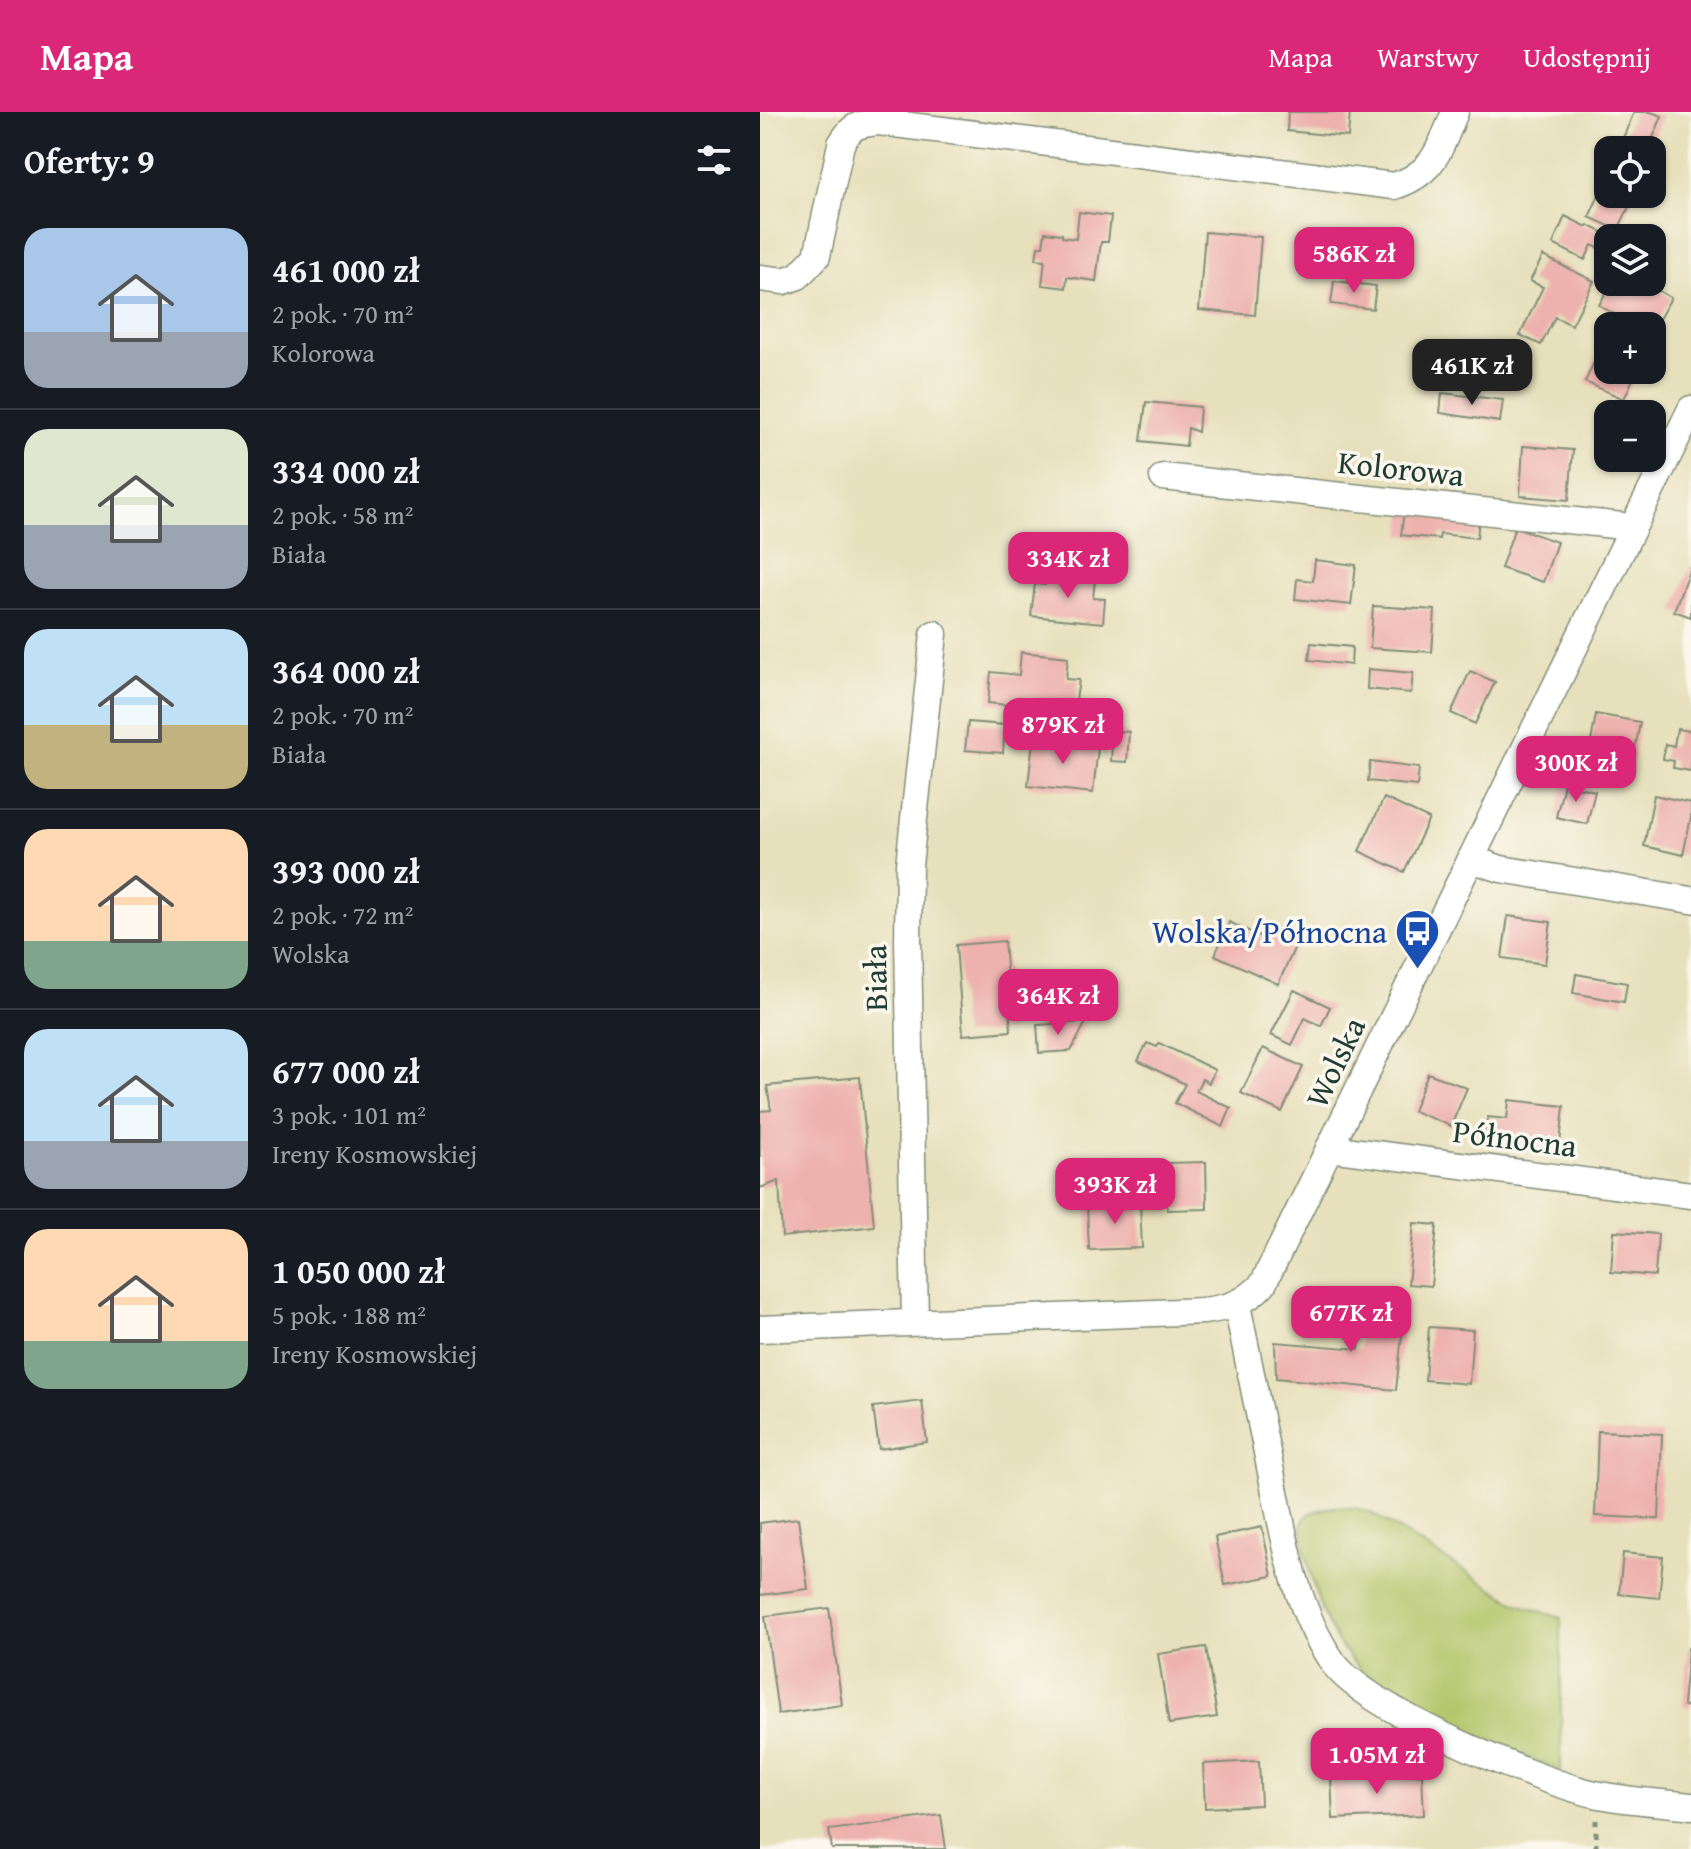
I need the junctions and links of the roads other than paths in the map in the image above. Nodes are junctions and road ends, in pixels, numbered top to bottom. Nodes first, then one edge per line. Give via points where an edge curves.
1 (1455, 112) edge
2 (760, 278) edge
3 (1689, 417) edge
4 (1163, 477) dead end
5 (1632, 527) junction
6 (934, 634) dead end
7 (1471, 859) junction
8 (1691, 900) edge
9 (1329, 1148) junction
10 (1691, 1195) edge
11 (1237, 1305) junction
12 (915, 1322) junction
13 (760, 1329) edge
14 (1691, 1806) edge

1 - 2 street via 1431,164 1394,186 878,122 859,124 847,134 836,161 817,256 798,276 784,281
3 - 5 street, Wolska
4 - 5 street, Kolorowa
5 - 7 street, Wolska
6 - 12 street, Biała via 909,865
7 - 8 street via 1491,867
7 - 9 street, Wolska
9 - 10 street, Północna
9 - 11 street, Wolska via 1263,1284
11 - 12 street via 1203,1311
11 - 14 street via 1294,1580 1314,1634 1334,1665 1391,1709 1519,1769 1596,1795
12 - 13 street

